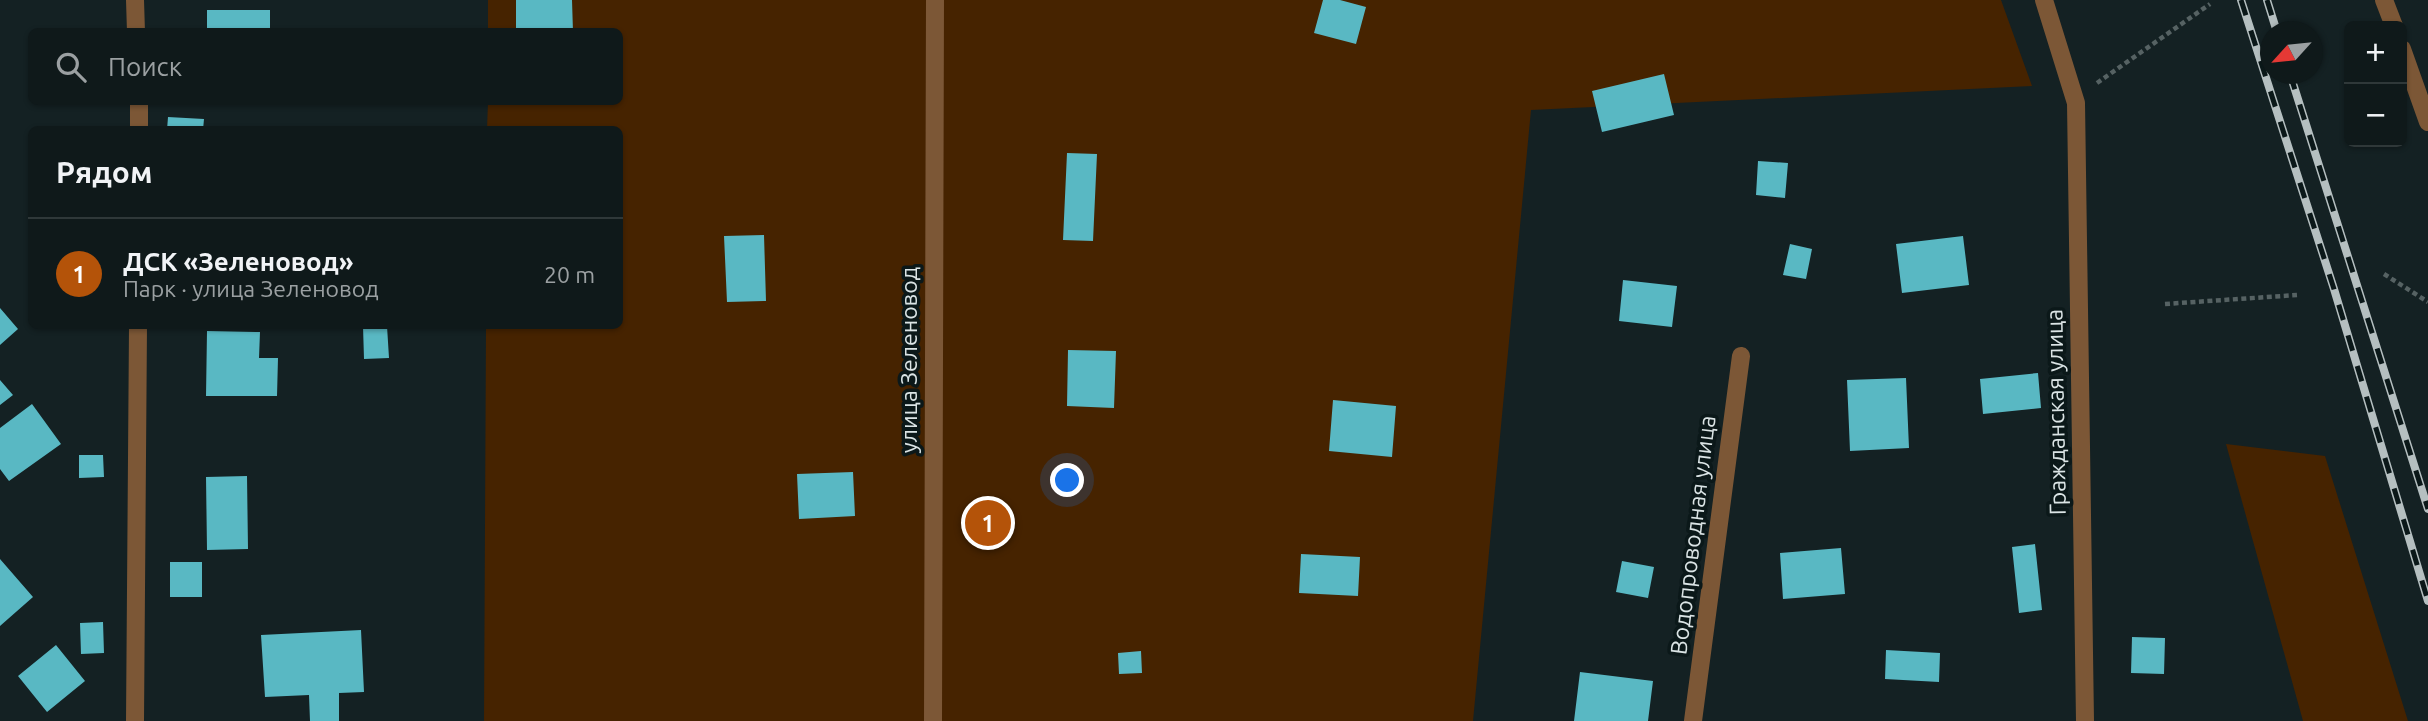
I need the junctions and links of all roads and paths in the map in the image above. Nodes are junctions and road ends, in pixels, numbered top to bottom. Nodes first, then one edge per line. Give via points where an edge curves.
1 (135, 0) edge
2 (935, 0) edge
3 (2044, 0) edge
4 (2384, 0) edge
5 (2210, 4) dead end
6 (2391, 21) edge
7 (136, 28) edge
8 (2407, 63) edge
9 (2076, 103) junction
10 (139, 105) edge
11 (2428, 122) edge
12 (139, 126) edge
13 (2384, 274) dead end
14 (2297, 295) dead end
15 (2428, 302) edge
16 (2165, 304) dead end
17 (138, 329) edge
18 (1741, 356) dead end
19 (135, 721) edge
20 (933, 721) edge
21 (1693, 721) edge
22 (2085, 721) edge

1 - 7 street
2 - 20 street, улица Зеленовод
3 - 9 street, Гражданская улица
4 - 6 street
5 - 9 path
8 - 11 street
9 - 22 street, Гражданская улица
10 - 12 street
13 - 15 path
14 - 16 path
17 - 19 street
18 - 21 street, Водопроводная улица

